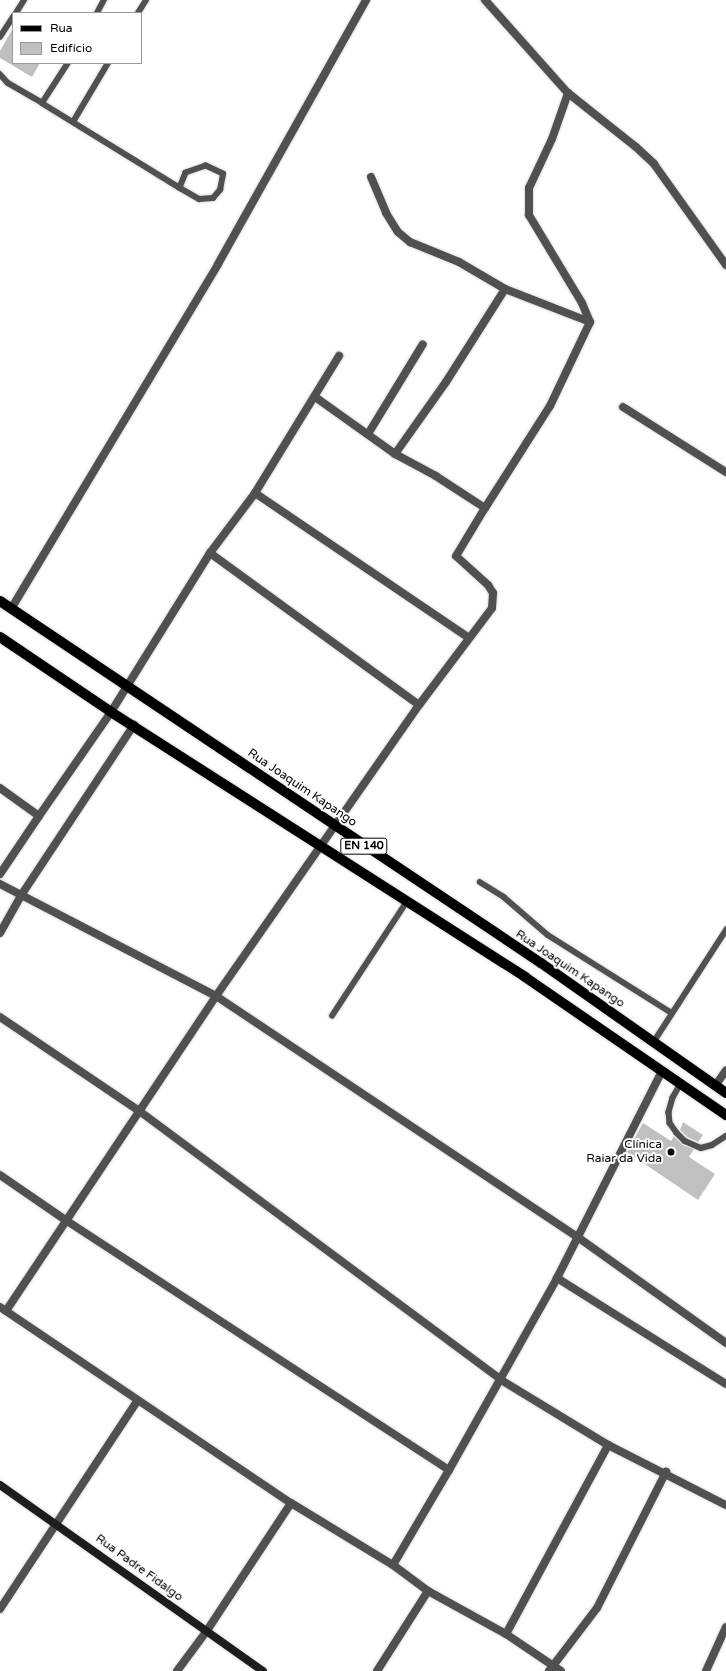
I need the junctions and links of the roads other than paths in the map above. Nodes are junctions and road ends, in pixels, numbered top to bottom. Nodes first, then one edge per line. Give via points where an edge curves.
1 (24, 0) edge
2 (104, 0) edge
3 (146, 0) edge
4 (366, 0) edge
5 (484, 0) edge
6 (17, 12) edge
7 (98, 12) edge
8 (139, 12) edge
9 (12, 19) edge
10 (0, 37) edge
11 (67, 64) edge
12 (107, 64) edge
13 (0, 74) edge
14 (568, 93) junction
15 (42, 103) junction
16 (73, 122) junction
17 (371, 177) dead end
18 (180, 188) junction
19 (726, 265) edge
20 (505, 289) junction
21 (590, 322) junction
22 (423, 344) dead end
23 (339, 356) dead end
24 (315, 397) junction
25 (623, 407) dead end
26 (368, 434) junction
27 (395, 454) junction
28 (726, 472) edge
29 (255, 493) junction
30 (485, 508) junction
31 (210, 553) junction
32 (0, 601) edge
33 (11, 609) junction
34 (468, 637) junction
35 (0, 638) edge
36 (126, 688) junction
37 (419, 705) junction
38 (111, 712) junction
39 (134, 725) junction
40 (0, 788) edge
41 (39, 816) junction
42 (334, 826) junction
43 (320, 847) junction
44 (0, 874) edge
45 (480, 882) dead end
46 (0, 884) edge
47 (22, 894) junction
48 (406, 903) junction
49 (726, 930) edge
50 (0, 933) edge
51 (216, 996) junction
52 (672, 1013) junction
53 (332, 1016) dead end
54 (0, 1017) edge
55 (653, 1043) junction
56 (726, 1070) edge
57 (662, 1071) junction
58 (680, 1084) junction
59 (715, 1086) junction
60 (726, 1094) edge
61 (138, 1110) junction
62 (726, 1115) edge
63 (726, 1136) edge
64 (0, 1175) edge
65 (67, 1221) junction
66 (579, 1238) junction
67 (558, 1278) junction
68 (3, 1309) edge
69 (726, 1343) edge
70 (501, 1380) junction
71 (726, 1384) edge
72 (138, 1400) junction
73 (608, 1445) junction
74 (449, 1470) junction
75 (666, 1472) junction
76 (0, 1484) edge
77 (291, 1503) junction
78 (726, 1505) edge
79 (56, 1522) junction
80 (392, 1565) junction
81 (428, 1591) junction
82 (0, 1610) edge
83 (726, 1627) edge
84 (206, 1632) junction
85 (506, 1634) junction
86 (551, 1668) edge
87 (176, 1671) edge
88 (263, 1671) edge
89 (377, 1671) edge
90 (561, 1671) edge
91 (706, 1671) edge

1 - 6 lane
2 - 7 lane
3 - 8 lane
4 - 33 street via 218,264
5 - 14 street
9 - 10 lane
11 - 15 lane
12 - 16 lane
13 - 15 lane via 8,82
14 - 19 street via 654,164
14 - 21 street via 552,139 529,188 529,215 582,303
15 - 16 lane
16 - 18 lane
17 - 20 street via 386,213 398,232 410,242 459,262
18 - 18 lane via 199,198 213,198 220,190 223,174 206,166 186,173
20 - 21 street
20 - 27 street via 446,382
21 - 30 street via 550,406
22 - 26 street
23 - 24 street
24 - 26 street
24 - 29 street
25 - 28 street
26 - 27 street
27 - 30 street via 436,476
29 - 31 street
29 - 34 street
30 - 34 street via 456,556 483,579 493,593 492,608
31 - 36 street
31 - 37 street
32 - 33 main road, Rua Joaquim Kapango / EN 140
33 - 36 main road, Rua Joaquim Kapango / EN 140
34 - 37 street
35 - 38 main road, EN 140
36 - 38 street
36 - 42 main road, Rua Joaquim Kapango / EN 140
37 - 42 street
38 - 39 main road, EN 140
38 - 41 street
39 - 43 main road, EN 140
39 - 47 street
40 - 41 street
41 - 44 street
42 - 43 street
42 - 55 main road, Rua Joaquim Kapango / EN 140 via 541,963
43 - 48 main road, EN 140
43 - 51 street
45 - 52 lane via 504,897 548,935
46 - 47 street
47 - 50 street
47 - 51 street
48 - 53 lane
48 - 57 main road, EN 140 via 525,976
49 - 52 lane
51 - 61 street
51 - 66 street
52 - 55 lane
54 - 61 street
55 - 59 main road, Rua Joaquim Kapango / EN 140
56 - 59 street
57 - 58 main road, EN 140
57 - 66 street
58 - 62 main road, EN 140
58 - 63 lane via 672,1098 669,1112 670,1123 677,1133 689,1143 702,1148 712,1146
59 - 60 main road, Rua Joaquim Kapango / EN 140
61 - 65 street
61 - 70 street
64 - 65 street
65 - 68 street
65 - 74 street
66 - 67 street
66 - 69 street
67 - 70 street
67 - 71 street
68 - 72 street
70 - 73 street
70 - 74 street
72 - 77 street
72 - 79 street
73 - 75 street
73 - 85 street
74 - 80 street
75 - 78 street
75 - 86 street via 597,1608
76 - 79 street, Rua Padre Fidalgo
77 - 80 street
77 - 84 street
79 - 82 street
79 - 84 street, Rua Padre Fidalgo
80 - 81 street
81 - 85 street
81 - 89 street
83 - 91 street
84 - 87 street
84 - 88 street, Rua Padre Fidalgo
85 - 86 street
86 - 90 street

